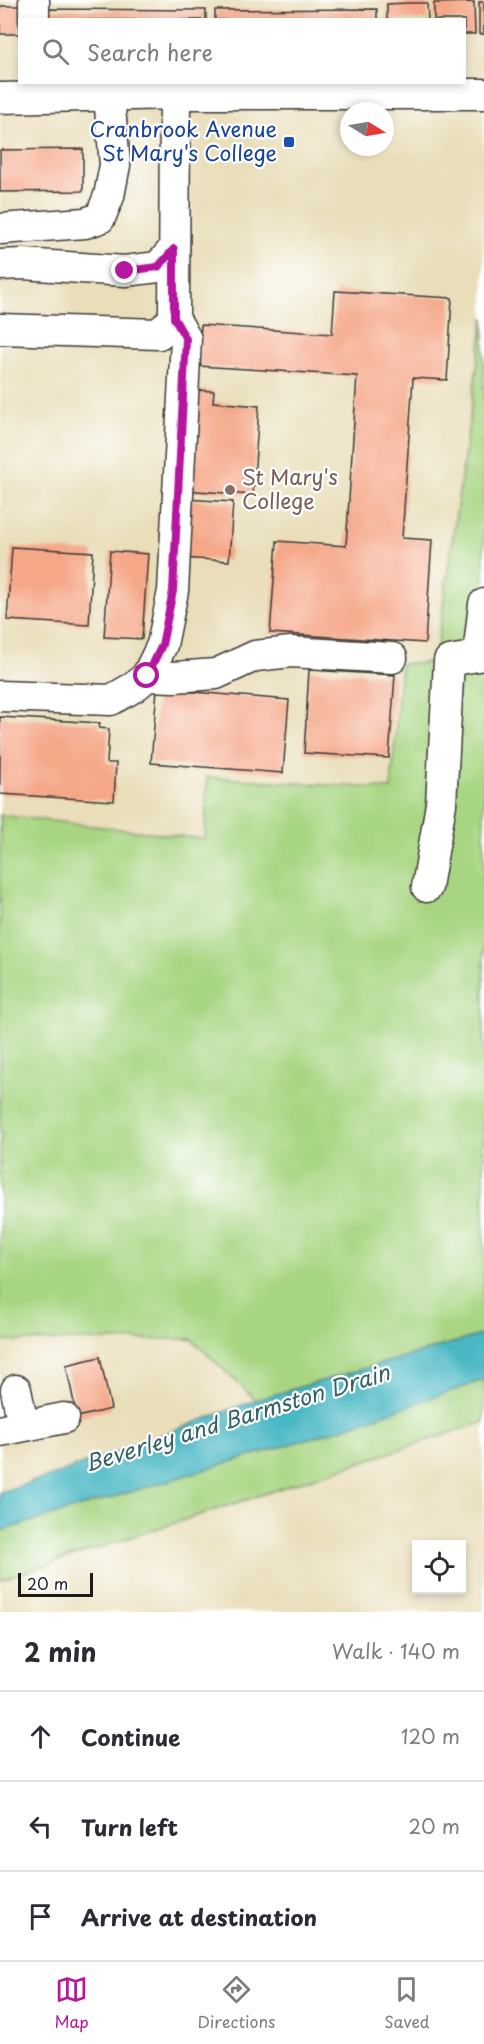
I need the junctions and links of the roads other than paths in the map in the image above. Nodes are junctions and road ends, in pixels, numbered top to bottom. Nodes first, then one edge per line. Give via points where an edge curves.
1 (34, 0) edge
2 (34, 18) edge
3 (34, 90) edge
4 (175, 94) junction
5 (484, 94) edge
6 (109, 96) junction
7 (0, 98) edge
8 (0, 229) edge
9 (174, 249) junction
10 (0, 265) edge
11 (174, 318) junction
12 (0, 329) edge
13 (484, 604) edge
14 (392, 657) dead end
15 (147, 676) junction
16 (0, 696) edge
17 (427, 887) dead end
18 (16, 1390) dead end
19 (64, 1418) dead end
20 (11, 1428) edge

1 - 2 street
3 - 6 street
3 - 7 street
4 - 5 street
4 - 6 street
4 - 9 street
6 - 8 street via 115,165 100,218 85,223
9 - 10 street via 158,267 125,271
9 - 11 street
11 - 12 street via 159,334
11 - 15 street via 186,339 173,591 162,645
13 - 17 street via 478,656 449,661 441,804
14 - 15 street via 291,652 255,656 216,674
15 - 16 street via 111,700
18 - 20 street
19 - 20 street

